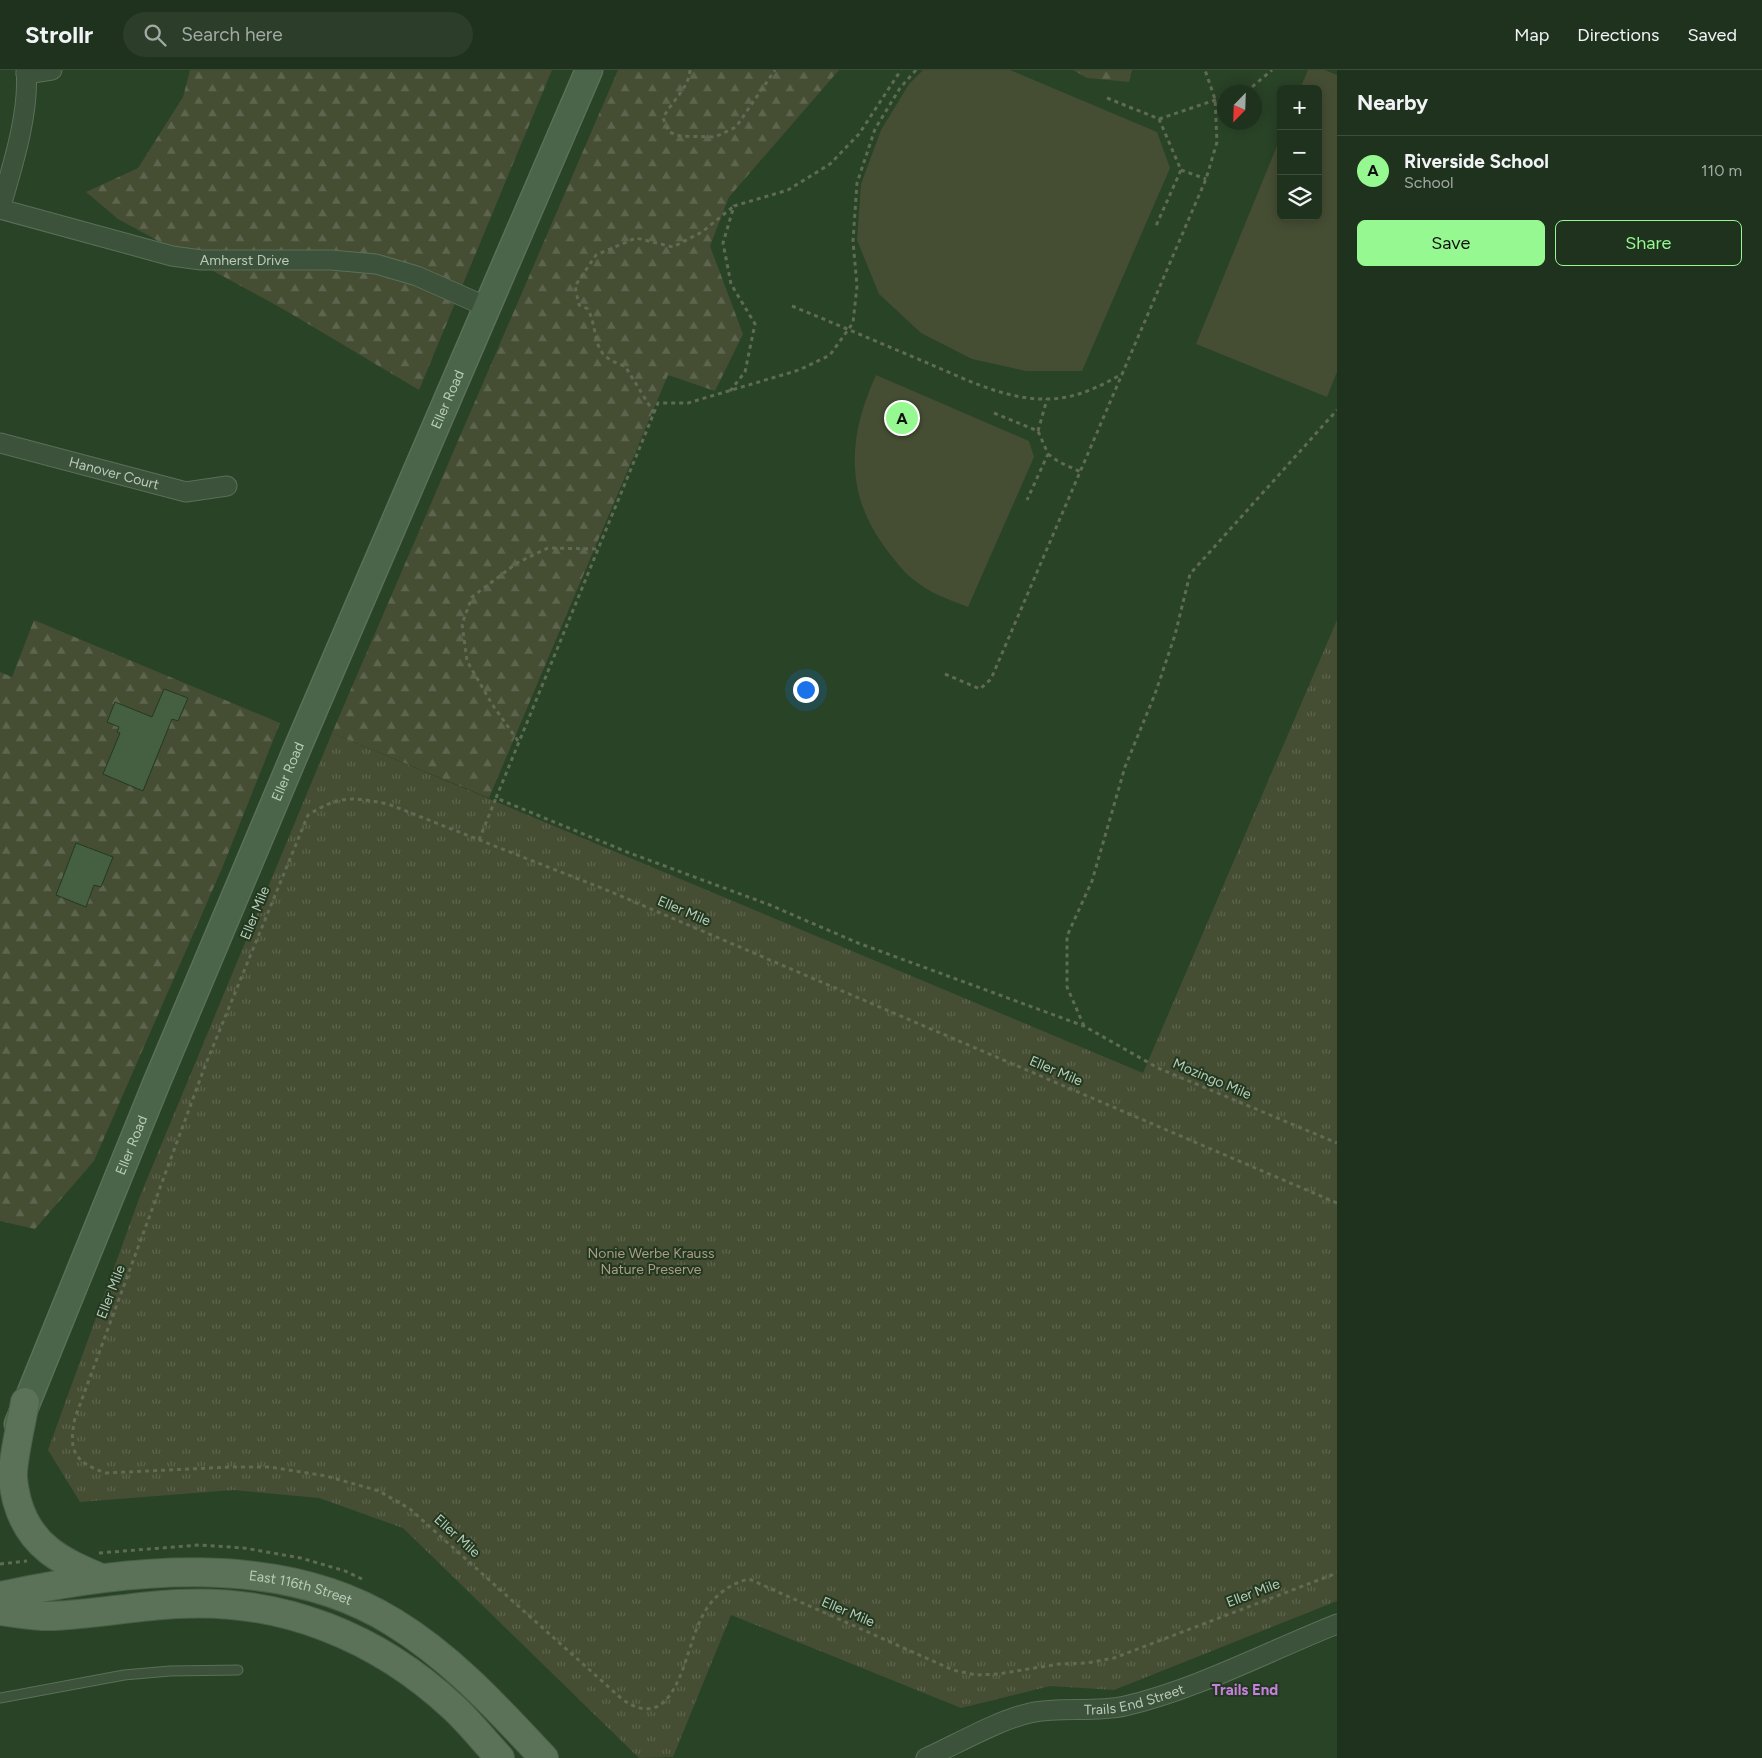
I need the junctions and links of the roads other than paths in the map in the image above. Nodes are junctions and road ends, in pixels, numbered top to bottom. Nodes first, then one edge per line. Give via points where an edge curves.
1 (52, 70) edge
2 (588, 70) edge
3 (26, 72) edge
4 (0, 209) edge
5 (487, 307) junction
6 (0, 443) edge
7 (227, 486) dead end
8 (25, 1402) junction
9 (0, 1477) edge
10 (103, 1579) junction
11 (0, 1596) edge
12 (0, 1611) edge
13 (1337, 1624) edge
14 (238, 1670) dead end
15 (0, 1698) edge
16 (500, 1758) edge
17 (544, 1758) edge
18 (926, 1758) edge

1 - 3 street
2 - 5 street, Eller Road
3 - 4 street via 27,86 18,142
4 - 5 street, Amherst Drive via 172,256 201,260 331,260 376,264 417,276
5 - 8 street, Eller Road via 297,750
6 - 7 street, Hanover Court via 186,492
8 - 9 street, Eller Road
8 - 10 main road via 12,1473 23,1519 36,1540 57,1557
10 - 11 main road, East 116th Street
10 - 17 main road, East 116th Street via 199,1571 227,1572 285,1580 362,1605 392,1621 455,1667
12 - 16 main road, East 116th Street via 51,1616 210,1603 284,1612 318,1622 372,1647 454,1708
13 - 18 street, Trails End Street via 1159,1695 1124,1706 1028,1713
14 - 15 lane via 170,1671 124,1676

